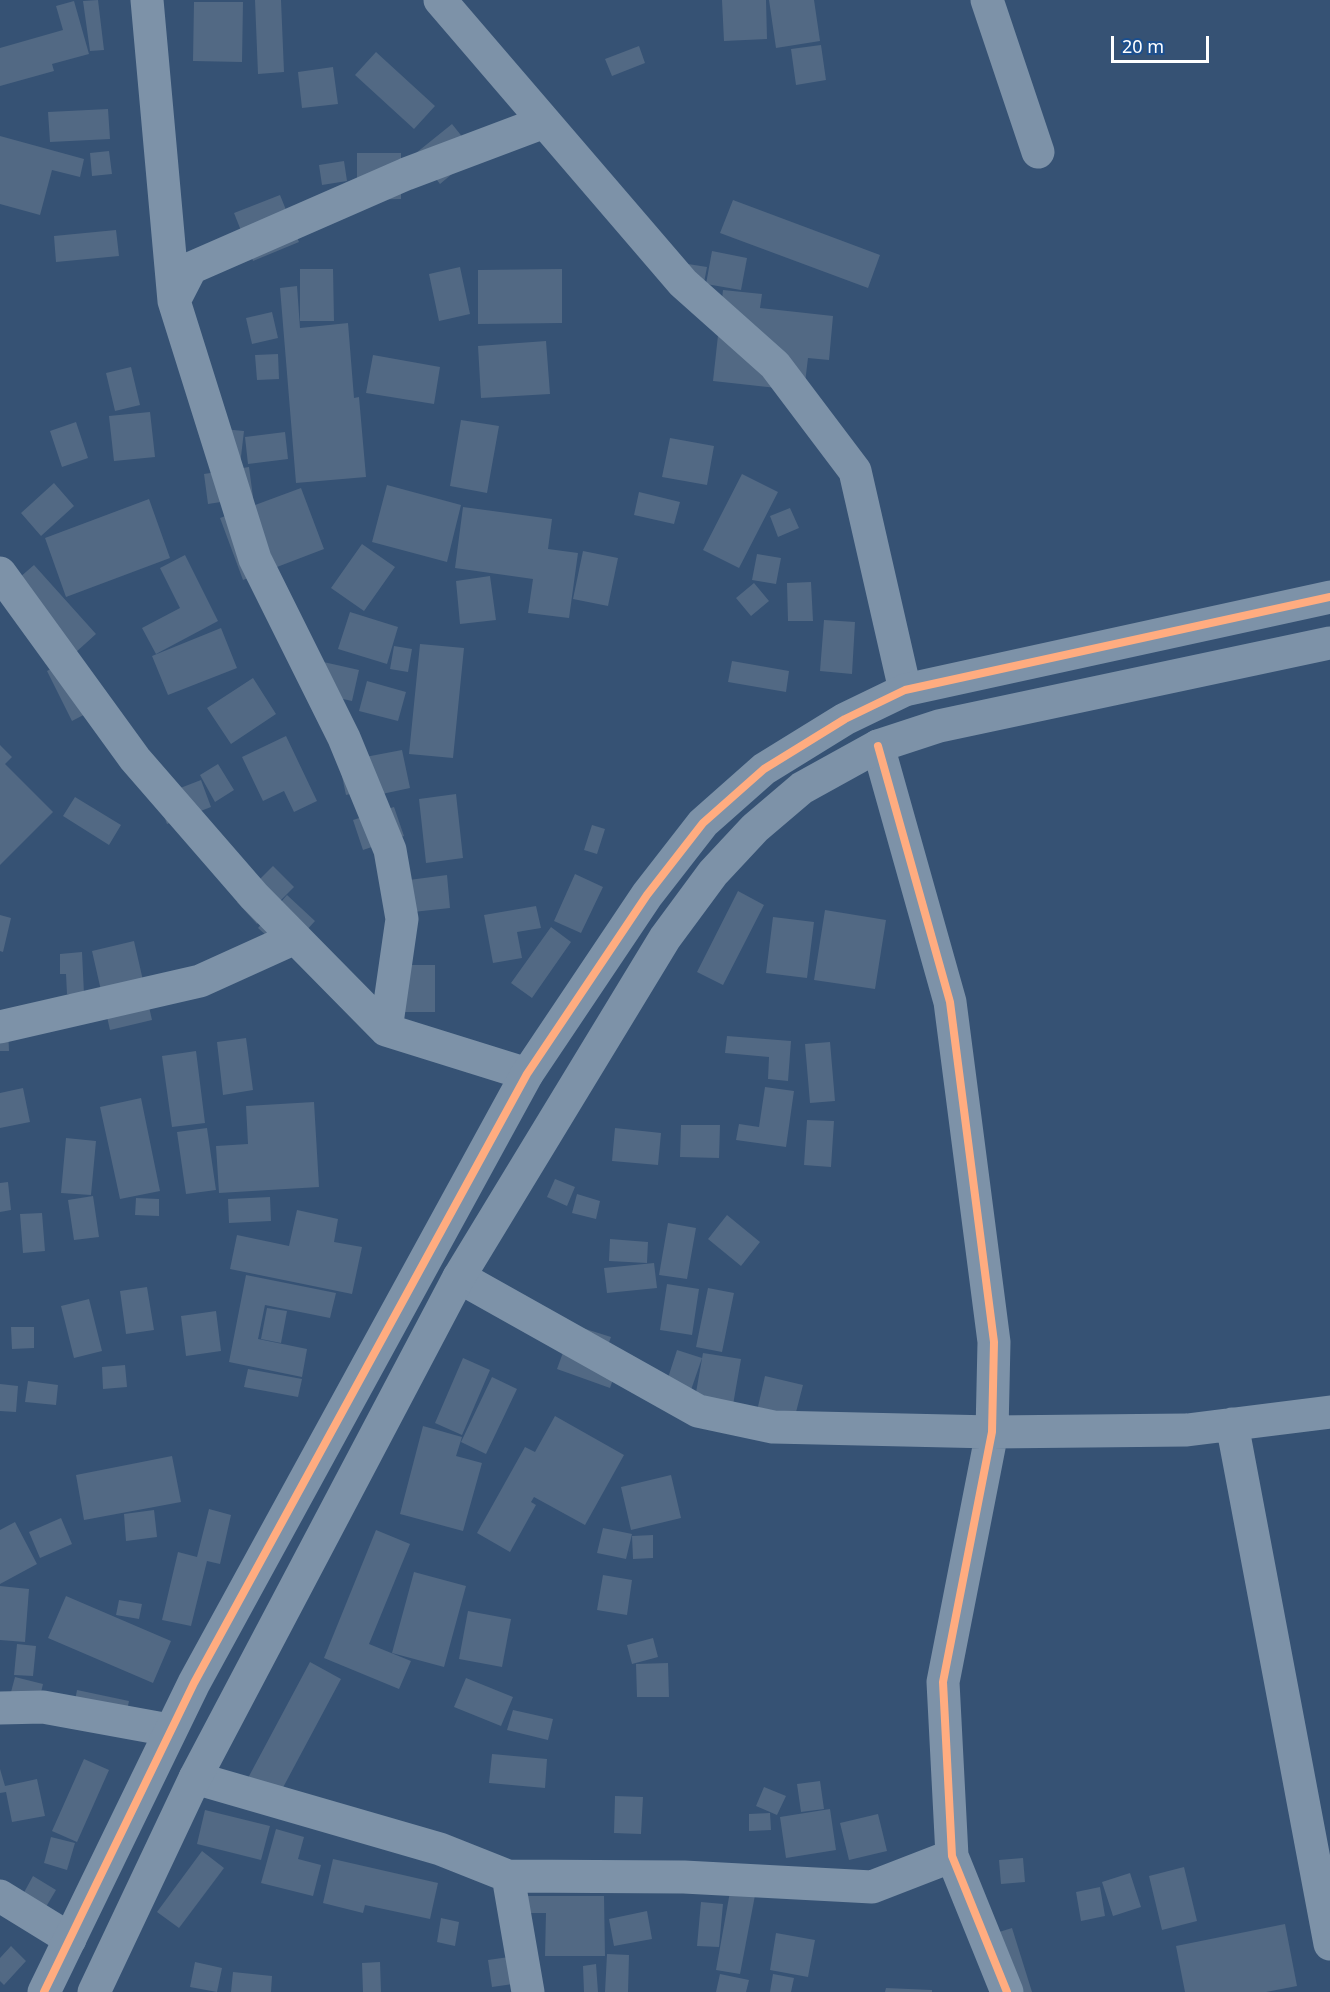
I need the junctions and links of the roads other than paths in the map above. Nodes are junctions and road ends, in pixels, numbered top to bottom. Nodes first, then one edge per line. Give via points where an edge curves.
1 (147, 0) edge
2 (440, 0) edge
3 (987, 0) edge
4 (544, 122) junction
5 (1038, 152) dead end
6 (174, 301) junction
7 (0, 573) edge
8 (1330, 597) edge
9 (1330, 643) edge
10 (905, 690) junction
11 (878, 746) junction
12 (295, 938) junction
13 (0, 1027) edge
14 (386, 1030) junction
15 (527, 1074) junction
16 (459, 1277) junction
17 (1330, 1412) edge
18 (1232, 1424) junction
19 (992, 1432) junction
20 (0, 1708) edge
21 (170, 1730) junction
22 (195, 1778) junction
23 (952, 1856) junction
24 (508, 1876) junction
25 (0, 1896) edge
26 (70, 1939) junction
27 (1330, 1944) edge
28 (45, 1992) edge
29 (94, 1992) edge
30 (528, 1992) edge
31 (1007, 1992) edge

1 - 6 street
2 - 4 street
3 - 5 street
4 - 6 street via 406,174 191,268
4 - 10 street via 683,283 775,365 855,471
6 - 14 street via 255,559 344,738 390,850 402,919
7 - 12 street via 135,759
8 - 10 street
9 - 11 street via 939,726
10 - 15 street via 845,719 764,769 703,823 647,895
11 - 16 street via 802,788 755,828 713,873 665,938
11 - 19 street via 950,1002 994,1342
12 - 13 street via 200,981
12 - 14 street
14 - 15 street
15 - 21 street
16 - 19 street via 698,1412 773,1427
16 - 22 street
17 - 18 street
18 - 19 street via 1187,1430
18 - 27 street
19 - 23 street via 943,1682
20 - 21 street via 44,1707
21 - 26 street
22 - 24 street via 440,1849
22 - 29 street
23 - 24 street via 872,1887 684,1877
23 - 31 street
24 - 30 street
25 - 26 street
26 - 28 street

